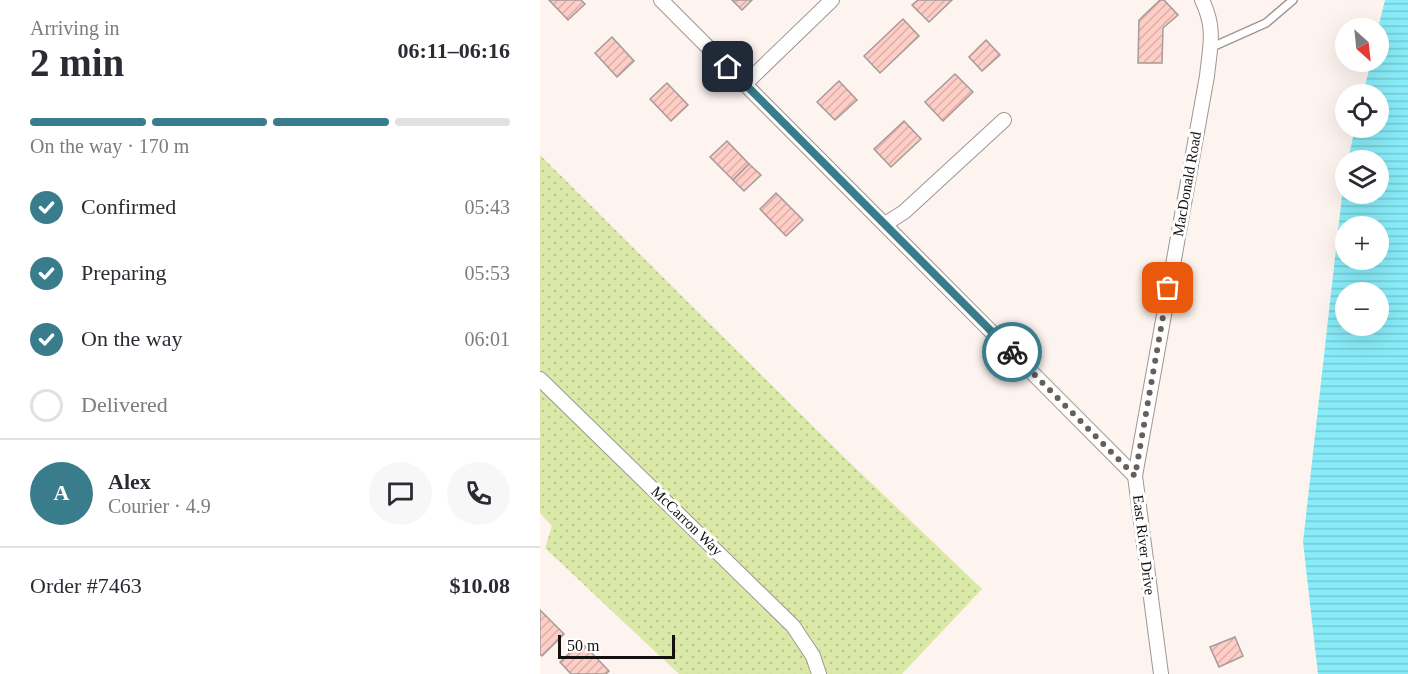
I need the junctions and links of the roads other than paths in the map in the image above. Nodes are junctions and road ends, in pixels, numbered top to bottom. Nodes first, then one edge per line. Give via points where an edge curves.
1 (661, 0) edge
2 (832, 0) edge
3 (1202, 0) edge
4 (1293, 0) edge
5 (1210, 48) junction
6 (745, 84) junction
7 (1004, 120) dead end
8 (885, 224) junction
9 (540, 379) edge
10 (1135, 476) junction
11 (819, 674) edge
12 (1161, 674) edge

1 - 6 street, East River Drive
2 - 6 street
3 - 5 street, MacDonald Road via 1212,32
4 - 5 lane via 1266,23
5 - 10 street, MacDonald Road
6 - 8 street, East River Drive
7 - 8 street via 904,212
8 - 10 street, East River Drive
9 - 11 street, McCarron Way via 793,626 813,656
10 - 12 street, East River Drive

